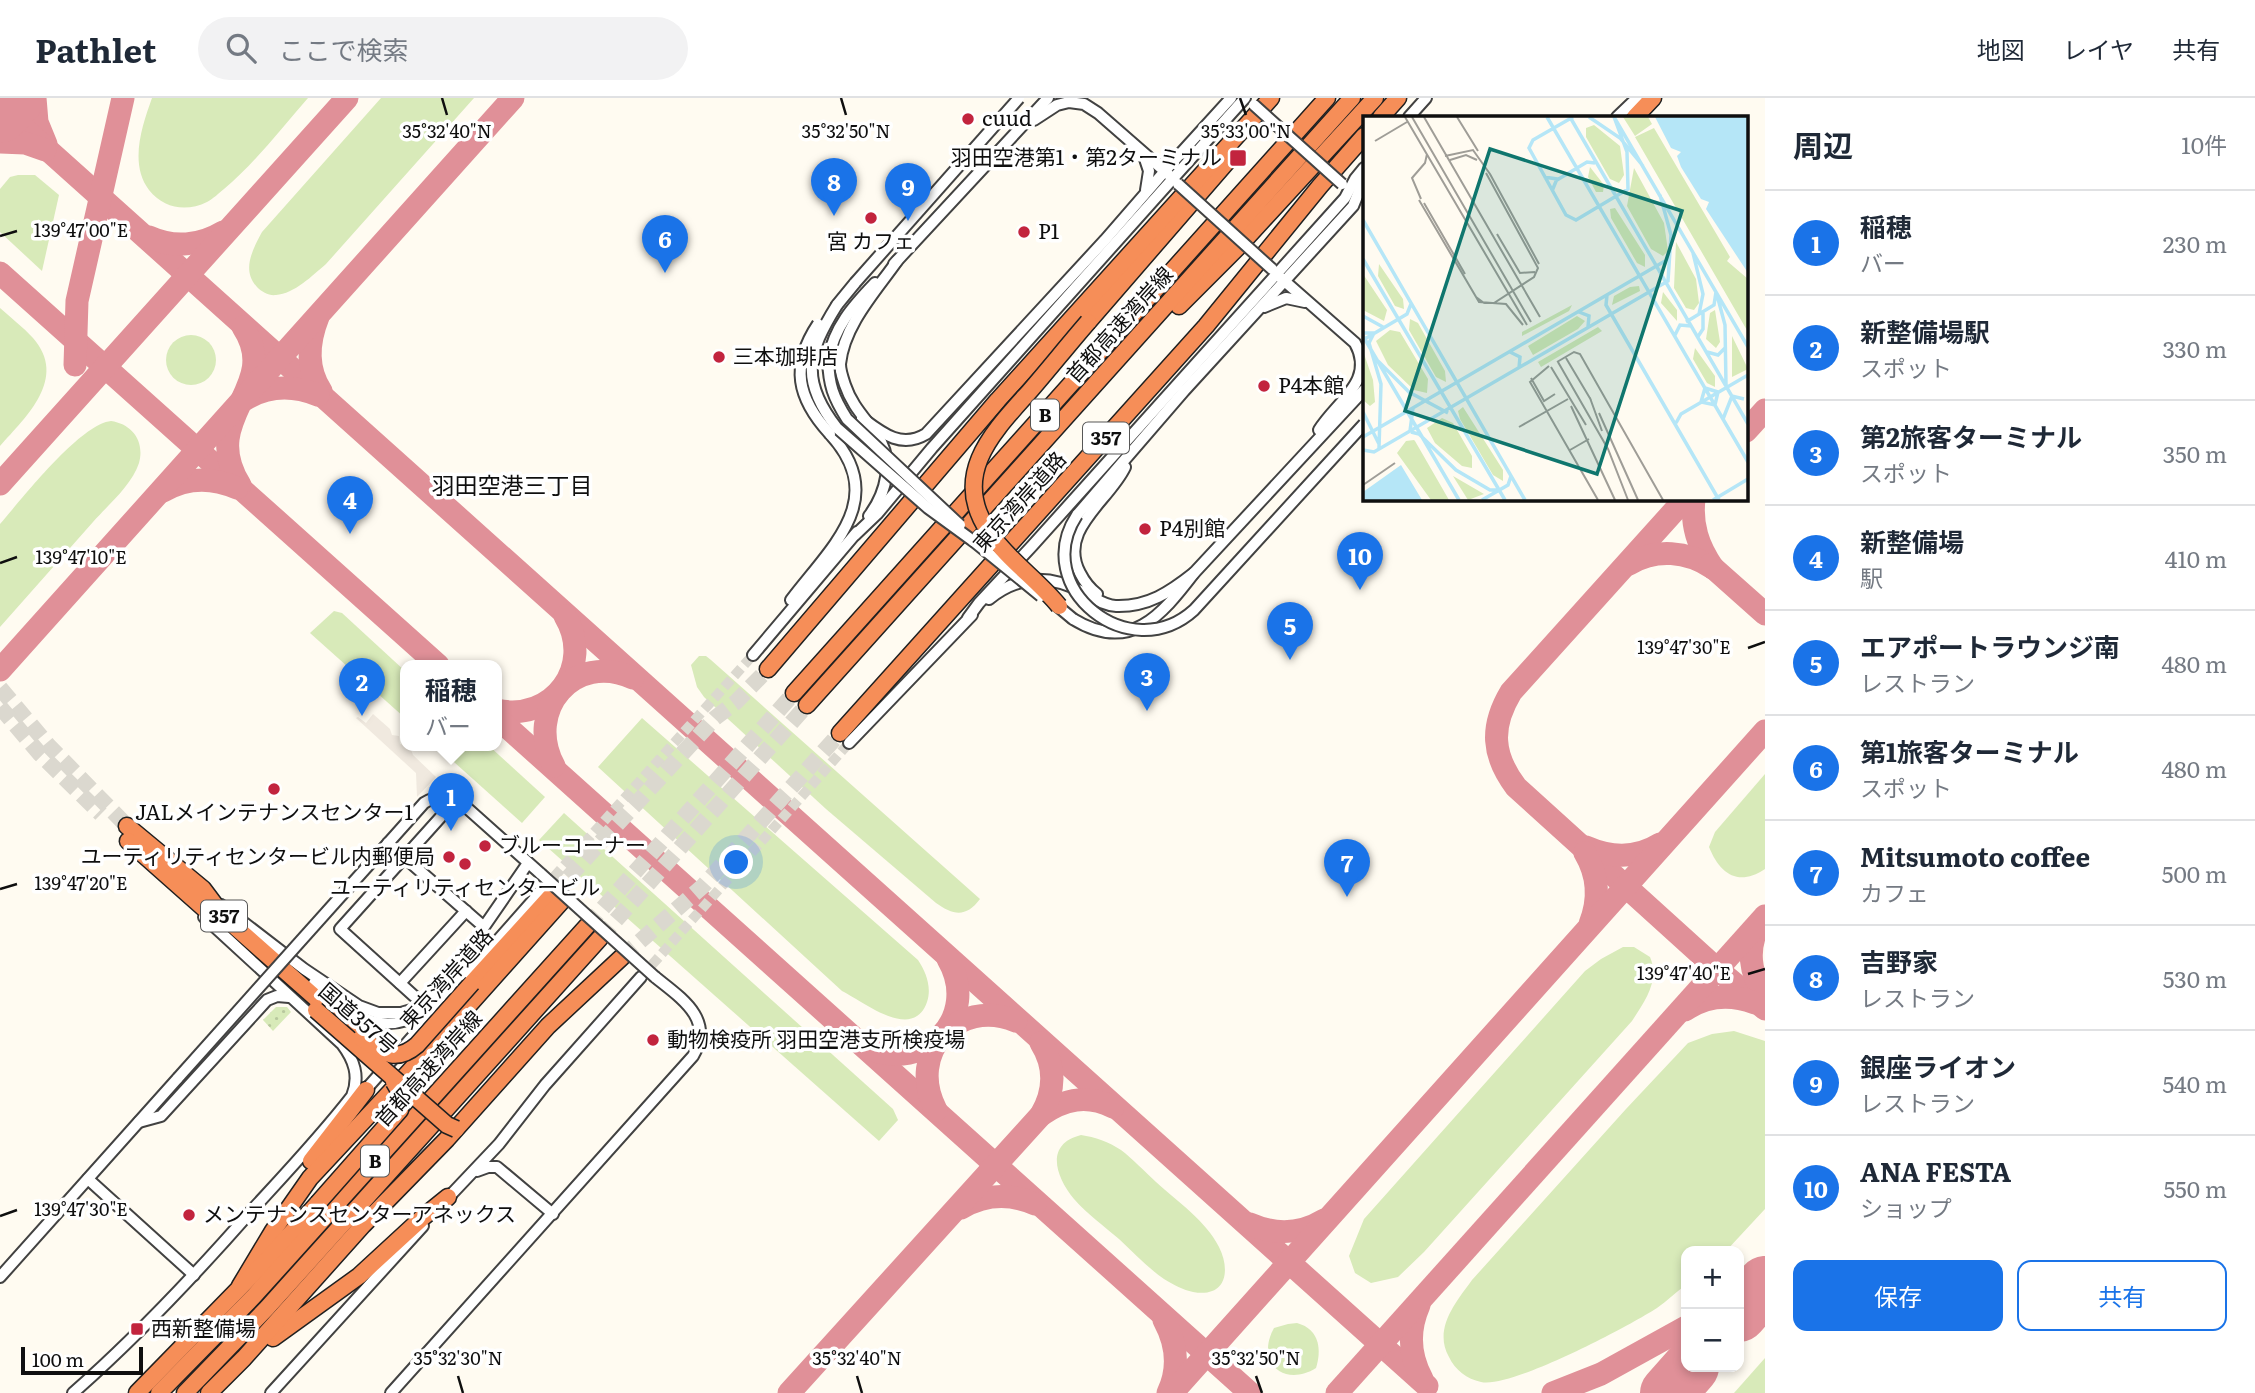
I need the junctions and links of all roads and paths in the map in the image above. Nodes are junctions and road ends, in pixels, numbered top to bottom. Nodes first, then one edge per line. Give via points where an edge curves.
1 (1019, 98) edge
2 (1048, 98) edge
3 (1231, 98) edge
4 (1271, 98) edge
5 (1277, 98) edge
6 (1318, 98) edge
7 (1327, 98) edge
8 (1352, 98) edge
9 (1375, 98) edge
10 (1398, 98) edge
11 (1426, 98) edge
12 (1435, 98) edge
13 (1628, 98) edge
14 (1637, 98) edge
15 (1653, 98) edge
16 (1662, 98) edge
17 (1249, 100) edge
18 (1382, 116) edge
19 (1410, 116) edge
20 (1420, 116) edge
21 (1613, 116) edge
22 (1618, 116) edge
23 (1636, 116) edge
24 (1646, 116) edge
25 (1015, 134) junction
26 (1294, 135) junction
27 (1363, 137) edge
28 (1143, 153) junction
29 (1363, 169) edge
30 (1172, 178) junction
31 (1363, 181) edge
32 (1346, 187) junction
33 (1144, 195) junction
34 (897, 261) junction
35 (1278, 274) junction
36 (1311, 304) junction
37 (837, 306) junction
38 (1259, 310) junction
39 (1363, 391) edge
40 (862, 418) junction
41 (1363, 425) edge
42 (1037, 449) junction
43 (1133, 452) junction
44 (1303, 456) junction
45 (855, 535) junction
46 (976, 543) junction
47 (1194, 573) junction
48 (1126, 605) junction
49 (1059, 606) junction
50 (968, 618) junction
51 (768, 669) tunnel mouth
52 (794, 693) tunnel mouth
53 (807, 705) tunnel mouth
54 (845, 738) joint
55 (456, 800) junction
56 (388, 843) junction
57 (144, 855) junction
58 (404, 856) junction
59 (528, 863) junction
60 (203, 889) junction
61 (552, 895) junction
62 (466, 911) junction
63 (484, 926) junction
64 (587, 926) tunnel mouth
65 (600, 938) tunnel mouth
66 (622, 957) tunnel mouth
67 (304, 969) junction
68 (641, 976) tunnel mouth
69 (400, 983) junction
70 (450, 993) junction
71 (414, 996) dead end
72 (289, 997) junction
73 (320, 1007) junction
74 (361, 1038) junction
75 (377, 1065) junction
76 (366, 1090) junction
77 (139, 1122) junction
78 (456, 1129) junction
79 (317, 1138) junction
80 (499, 1144) junction
81 (471, 1173) junction
82 (89, 1179) junction
83 (448, 1198) junction
84 (554, 1212) junction
85 (273, 1231) junction
86 (194, 1275) junction
87 (0, 1277) edge
88 (240, 1286) junction
89 (244, 1358) junction
90 (74, 1393) edge
91 (137, 1393) edge
92 (159, 1393) edge
93 (185, 1393) edge
94 (209, 1393) edge
95 (271, 1393) edge
96 (391, 1393) edge

1 - 37 street, bridge
2 - 25 street
3 - 30 street
4 - 51 highway via 999,400
5 - 49 highway, bridge via 1190,206 991,435 979,458 977,509 990,534
6 - 26 highway
7 - 26 highway, 首都高速湾岸線 / B
8 - 42 highway, 首都高速湾岸線 / B
9 - 42 highway via 1087,408
10 - 18 highway
11 - 19 street
12 - 20 street
13 - 21 street
14 - 22 street
15 - 23 highway
16 - 24 street
17 - 30 street
17 - 32 street, bridge
25 - 28 street via 1057,105 1084,104
25 - 34 street
26 - 52 highway, 首都高速湾岸線 / B
27 - 54 highway, 東京湾岸道路 / 357 via 1206,326
28 - 30 street
28 - 33 street via 1149,171
29 - 32 street
30 - 33 street
30 - 35 street, bridge
30 - 45 street
31 - 35 street via 1353,206
32 - 35 street
33 - 40 street via 926,434 906,441 892,439
34 - 40 street via 854,322 842,352 840,368
34 - 46 street, bridge via 849,310 833,338 828,378 847,419
35 - 36 street
35 - 38 street
35 - 50 street
36 - 38 street via 1286,298
36 - 44 street via 1354,344 1362,365 1357,383
37 - 45 street, bridge via 810,337 800,373 808,407 845,453 854,474 852,514 842,536 756,651
37 - 46 street, bridge via 818,338 813,359 814,388 824,410 837,428 892,478
38 - 43 street
39 - 44 street
40 - 45 street via 881,442 887,469 874,508
41 - 43 street, bridge via 1194,610 1176,624 1141,631 1115,625 1074,591 1064,547 1077,515
42 - 53 highway, 首都高速湾岸線 / B
43 - 48 street via 1120,478 1079,529 1074,548 1077,568 1090,589
44 - 47 street
46 - 49 street, bridge
47 - 48 street via 1160,598
47 - 49 street, bridge via 1171,603 1135,629 1095,630
48 - 50 street via 1106,604 1059,581 1044,579 1008,586
50 - 54 street
55 - 56 street via 440,797 424,803
55 - 58 street
55 - 59 street
56 - 58 street
56 - 77 street, bridge
57 - 60 highway, 国道357号 / 357 via 124,829
57 - 72 street
57 - 73 highway, 国道357号 / 357
58 - 62 street
58 - 69 street via 340,929
59 - 63 street
59 - 84 street, bridge via 694,1011 701,1031 688,1062
60 - 67 street
60 - 73 highway, 国道357号 / 357 via 225,917
61 - 70 street
61 - 74 highway, 東京湾岸道路 / 357, bridge via 417,1045 406,1053 389,1055
61 - 85 highway via 409,1072 310,1178
62 - 63 street
62 - 69 street
63 - 67 street via 439,992 401,1013 366,1010
64 - 92 highway, 首都高速湾岸線 / B via 254,1296
65 - 93 highway, 首都高速湾岸線 / B
66 - 78 highway via 548,1026
67 - 70 street via 348,1010 377,1023 397,1024 418,1017
68 - 80 street
69 - 71 street
70 - 76 street
72 - 77 street via 267,1000 161,1116
72 - 79 street via 342,1044 355,1069 352,1096
73 - 74 highway, 国道357号 / 357
73 - 75 highway, 国道357号 / 357, bridge
74 - 78 highway, 国道357号 / 357, bridge
75 - 78 highway, 国道357号 / 357, bridge
75 - 88 highway, bridge via 401,1092 400,1110
76 - 79 street
76 - 85 highway via 303,1172
77 - 82 street
78 - 89 highway
79 - 86 street
80 - 81 street
80 - 84 street via 502,1162
81 - 83 street
81 - 84 street via 497,1167
82 - 86 street
82 - 87 street
83 - 89 highway via 353,1281
83 - 95 street
84 - 96 street
85 - 88 highway
86 - 90 street
88 - 91 highway
89 - 94 highway

